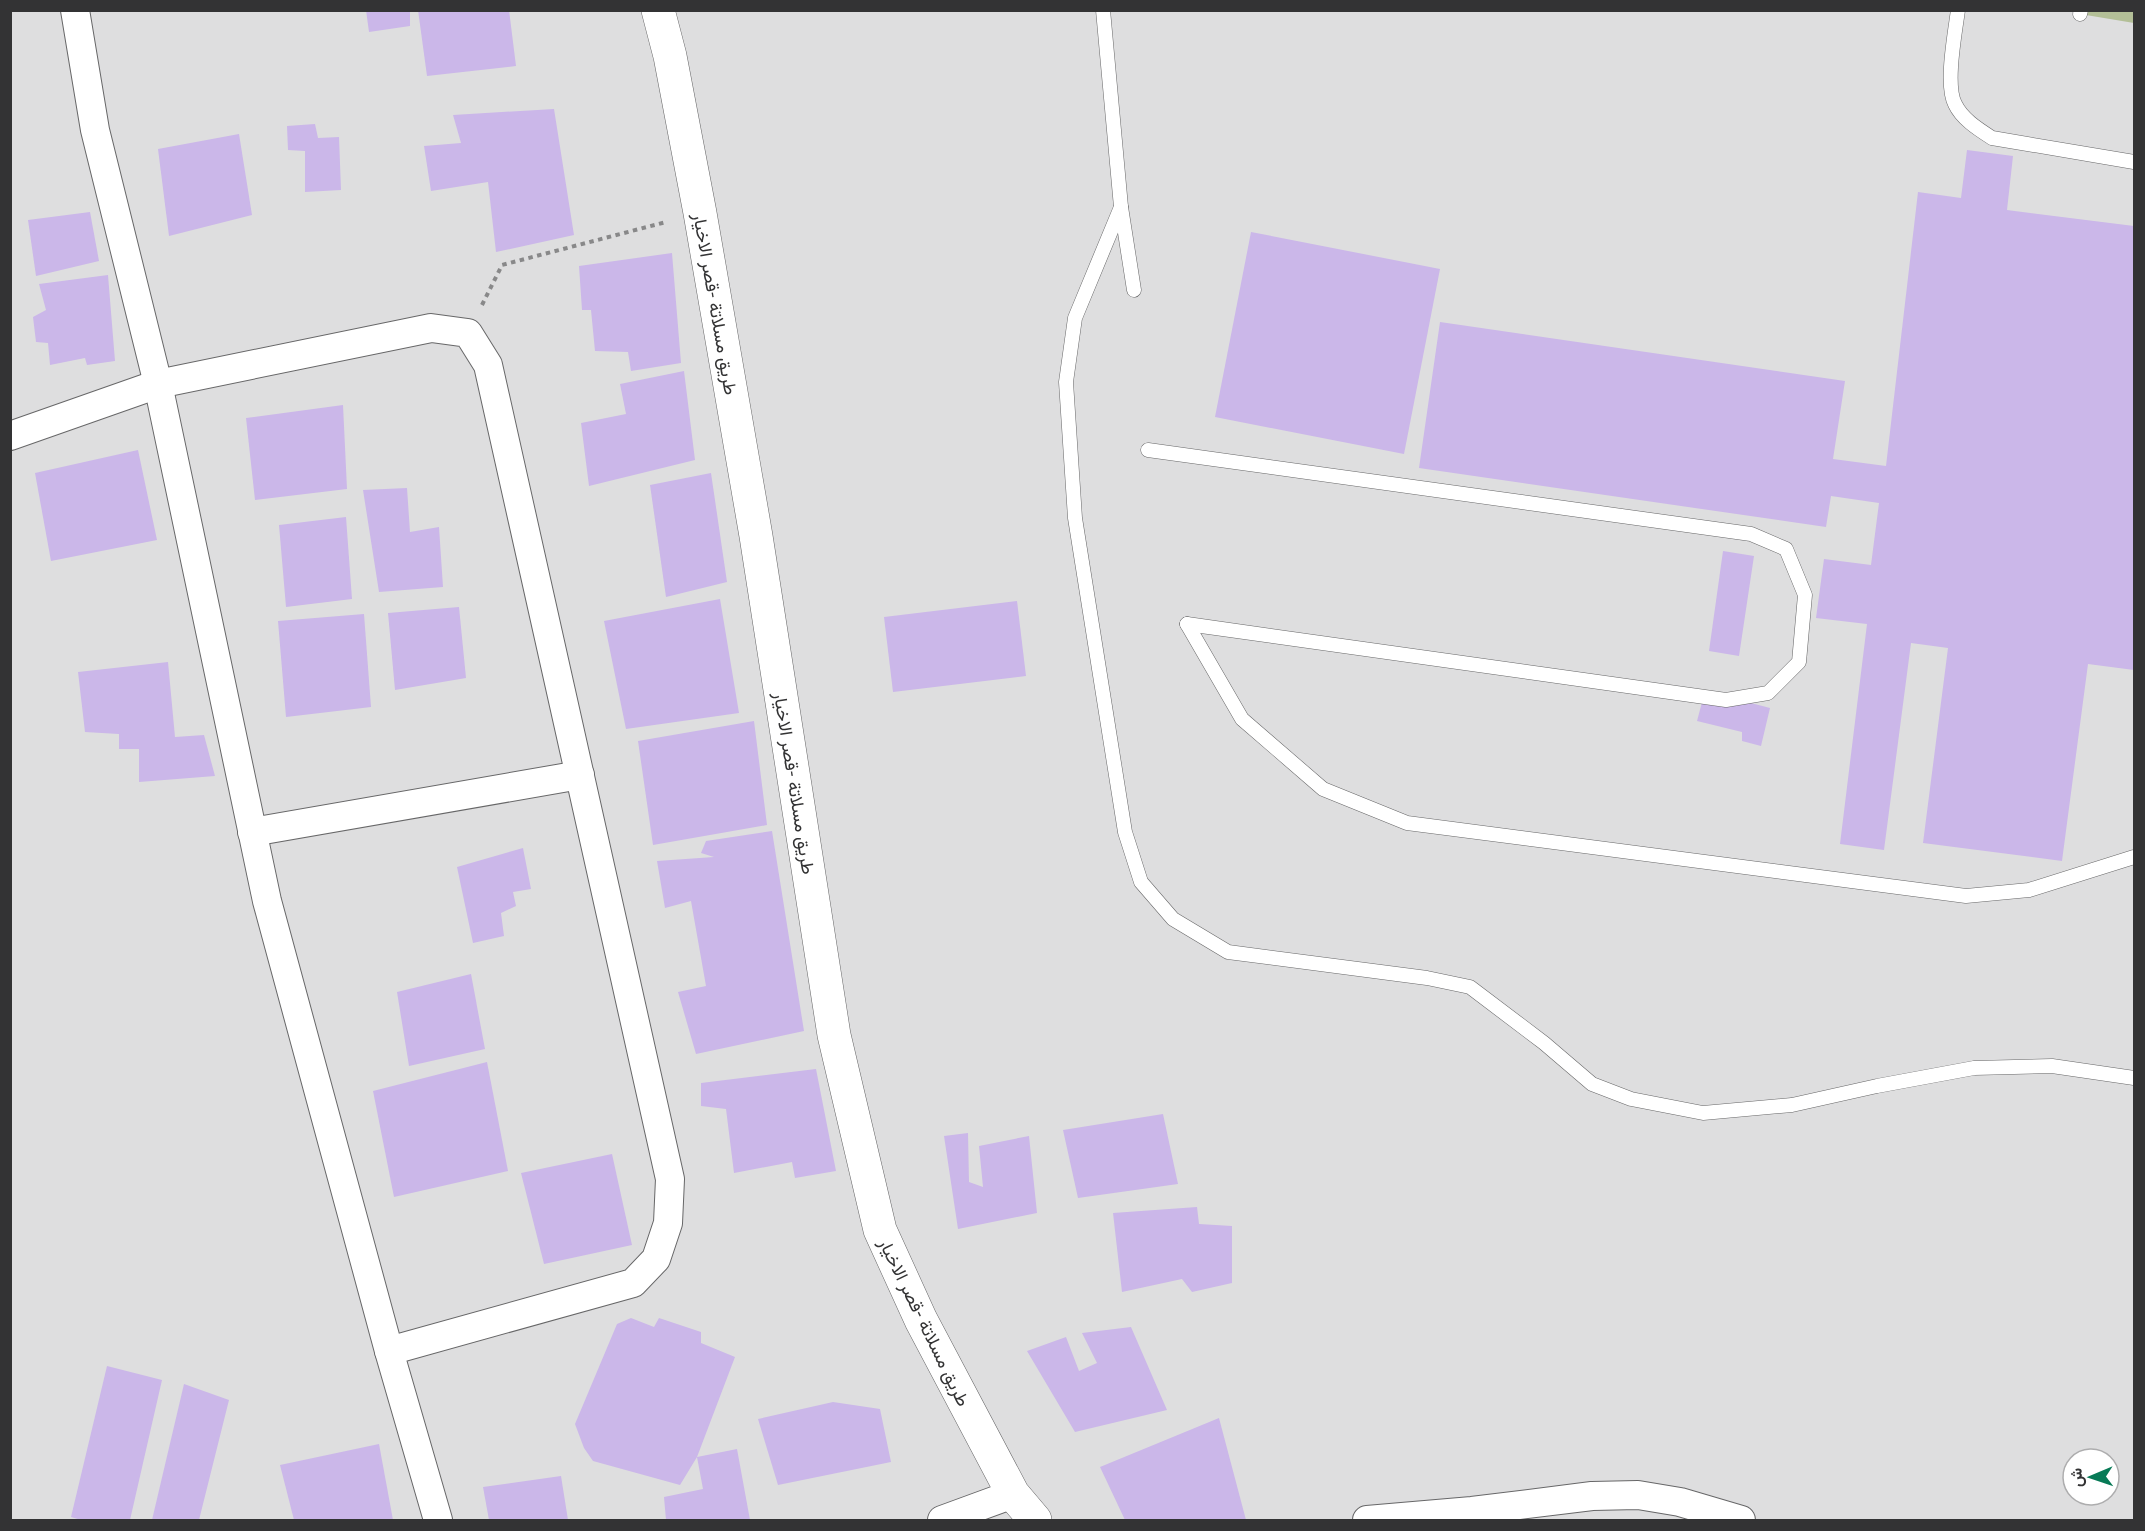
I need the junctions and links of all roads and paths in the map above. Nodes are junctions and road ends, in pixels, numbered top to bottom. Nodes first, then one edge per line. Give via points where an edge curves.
1 (75, 10) edge
2 (658, 10) edge
3 (1103, 10) edge
4 (1958, 10) edge
5 (2134, 162) edge
6 (1121, 207) junction
7 (700, 213) junction
8 (1134, 290) dead end
9 (468, 333) junction
10 (158, 384) junction
11 (10, 436) edge
12 (1148, 450) dead end
13 (580, 775) junction
14 (252, 832) junction
15 (2134, 857) edge
16 (2134, 1078) edge
17 (389, 1351) junction
18 (1013, 1494) junction
19 (1742, 1520) edge
20 (438, 1521) edge
21 (942, 1521) edge
22 (1035, 1521) edge
23 (1367, 1521) edge

1 - 10 street via 95,130
2 - 7 main road, طريق مسلاتة -قصر الاخيار
3 - 6 lane
4 - 5 lane via 1950,86 1954,102 1976,127 1992,138
6 - 8 lane
6 - 16 lane via 1075,318 1066,382 1075,518 1125,832 1141,882 1173,919 1228,952 1470,987 1592,1084 1631,1099 1703,1113 1792,1105 1974,1068 2052,1066
7 - 9 path via 502,265
7 - 18 main road, طريق مسلاتة -قصر الاخيار via 758,548 834,1035 880,1230 921,1320
9 - 10 street via 430,328
9 - 13 street via 488,365
10 - 11 street
10 - 14 street
12 - 15 lane via 1751,534 1786,549 1805,595 1798,662 1768,693 1726,700 1187,624 1242,719 1323,789 1407,823 1966,896 2028,890
13 - 14 street
13 - 17 street via 670,1179 668,1223 656,1259 633,1283
14 - 17 street via 267,901
17 - 20 street
18 - 21 street
18 - 22 main road, طريق مسلاتة -قصر الاخيار
19 - 23 street via 1680,1502 1638,1495 1592,1496

